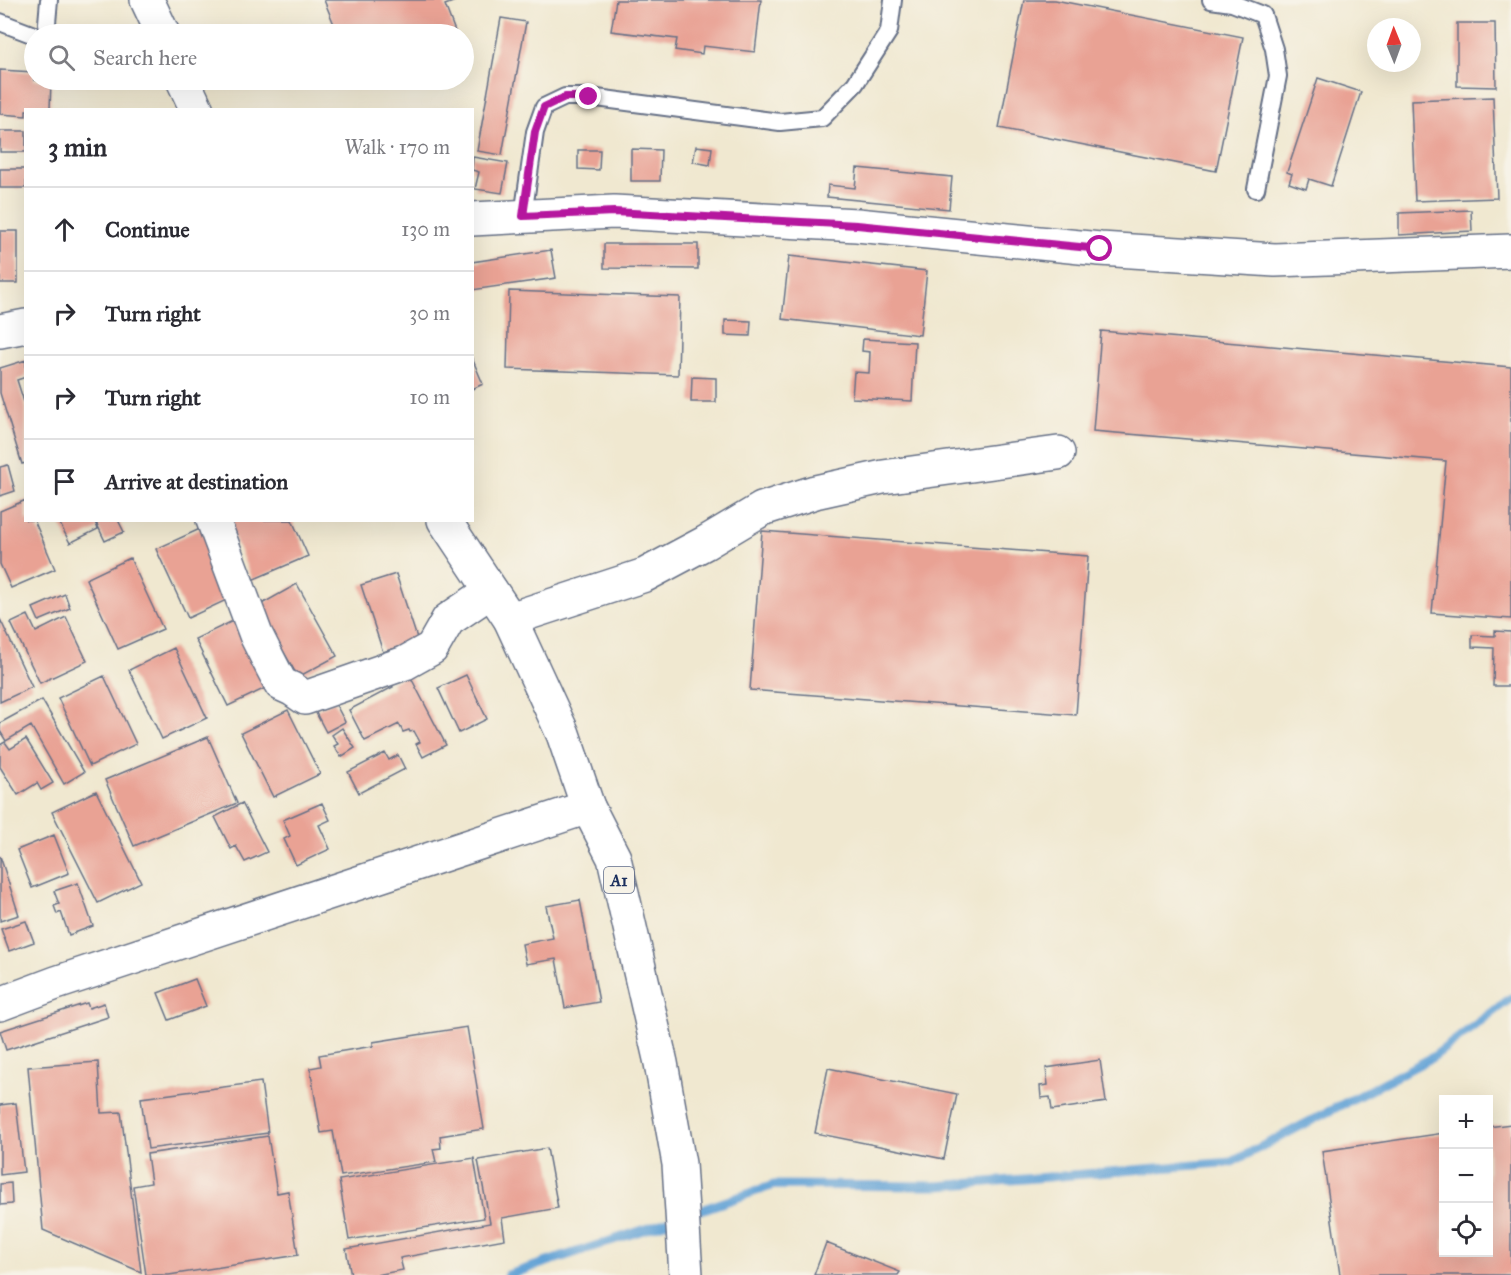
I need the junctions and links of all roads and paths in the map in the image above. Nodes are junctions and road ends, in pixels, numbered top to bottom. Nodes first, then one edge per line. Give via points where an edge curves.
1 (49, 0) edge
2 (147, 0) edge
3 (893, 0) edge
4 (1211, 0) edge
5 (0, 22) edge
6 (47, 24) edge
7 (158, 24) edge
8 (24, 31) edge
9 (187, 90) edge
10 (195, 108) edge
11 (1256, 189) dead end
12 (523, 216) junction
13 (474, 219) edge
14 (1511, 250) edge
15 (24, 326) edge
16 (0, 331) edge
17 (1058, 453) dead end
18 (214, 522) edge
19 (445, 522) edge
20 (491, 591) junction
21 (510, 619) junction
22 (588, 807) junction
23 (0, 1004) edge
24 (686, 1275) edge

1 - 6 lane
2 - 7 main road
3 - 12 lane via 889,31 855,84 822,118 780,123 589,97 565,97 544,107 535,132
4 - 11 lane via 1263,15 1274,49 1278,76
5 - 8 lane
9 - 10 main road
12 - 13 main road
12 - 14 main road via 614,212 857,225 1100,249 1275,260
15 - 16 main road
17 - 21 main road via 883,477 815,492 762,509 645,576
18 - 20 main road via 268,659 281,684 305,698 405,663 432,648 448,620
19 - 20 main road, A1
20 - 21 main road, A1
21 - 22 main road, A1 via 563,734
22 - 23 main road
22 - 24 main road, A1 via 614,858 661,1063 679,1164

